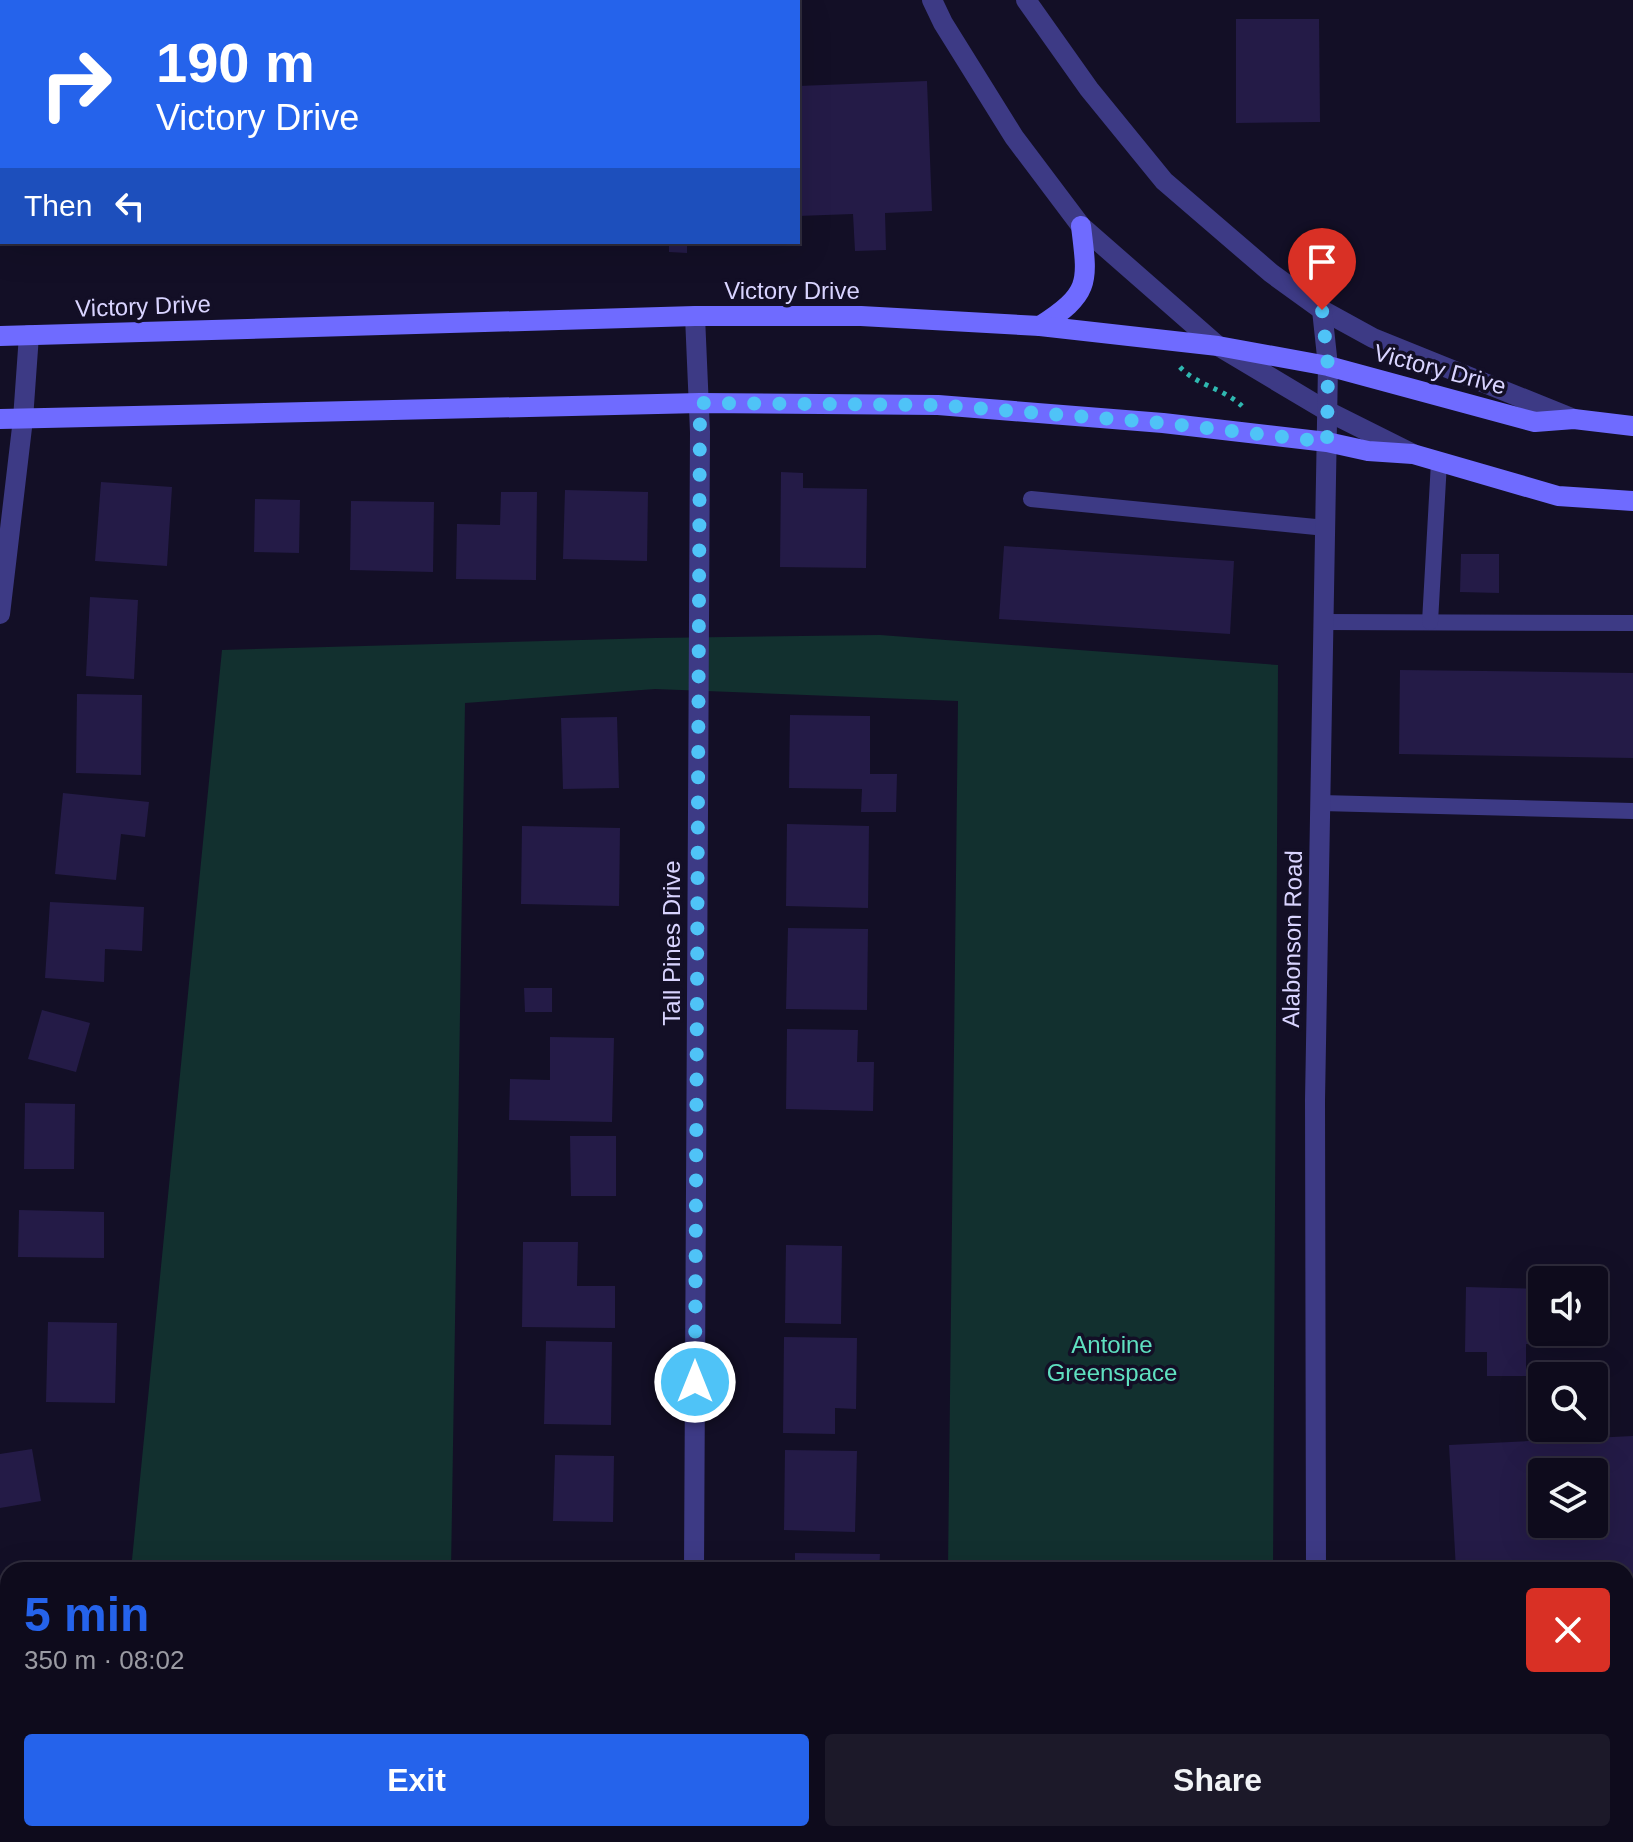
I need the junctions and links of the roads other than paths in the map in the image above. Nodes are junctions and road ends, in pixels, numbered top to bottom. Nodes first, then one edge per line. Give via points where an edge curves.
1 (932, 0) edge
2 (1026, 0) edge
3 (1081, 226) junction
4 (1322, 310) junction
5 (695, 316) junction
6 (1040, 326) junction
7 (29, 335) junction
8 (0, 336) edge
9 (1218, 346) junction
10 (1328, 366) junction
11 (700, 403) junction
12 (1327, 411) junction
13 (0, 419) edge
14 (23, 419) junction
15 (1574, 419) junction
16 (1633, 426) edge
17 (1327, 442) junction
18 (1413, 454) junction
19 (1439, 462) junction
20 (1031, 499) dead end
21 (1633, 501) edge
22 (1326, 528) junction
23 (0, 614) edge
24 (1324, 622) junction
25 (1430, 622) junction
26 (1633, 623) edge
27 (1321, 803) junction
28 (1633, 811) edge
29 (694, 1562) edge
30 (1316, 1562) edge

1 - 3 street via 1014,137
2 - 4 street via 1164,181
3 - 6 main road via 1087,274 1078,298
3 - 9 street
4 - 10 street, Alabonson Road
4 - 15 street via 1388,345
5 - 6 main road, Victory Drive via 861,316
5 - 7 main road, Victory Drive
5 - 11 street, Tall Pines Drive
6 - 9 main road, Victory Drive
7 - 8 main road, Victory Drive
7 - 14 street
9 - 10 main road, Victory Drive
9 - 12 street
10 - 12 street, Alabonson Road
10 - 15 main road, Victory Drive via 1535,422
11 - 14 main road
11 - 17 main road via 938,405
11 - 29 street, Tall Pines Drive
12 - 17 street, Alabonson Road
12 - 18 street
13 - 14 main road
14 - 23 street
15 - 16 main road, Victory Drive
17 - 18 main road
17 - 22 street, Alabonson Road
18 - 19 main road
19 - 21 main road via 1558,496
19 - 25 lane
20 - 22 lane
22 - 24 street, Alabonson Road
24 - 25 lane
24 - 27 street, Alabonson Road
25 - 26 lane
27 - 28 lane
27 - 30 street, Alabonson Road via 1315,1100

